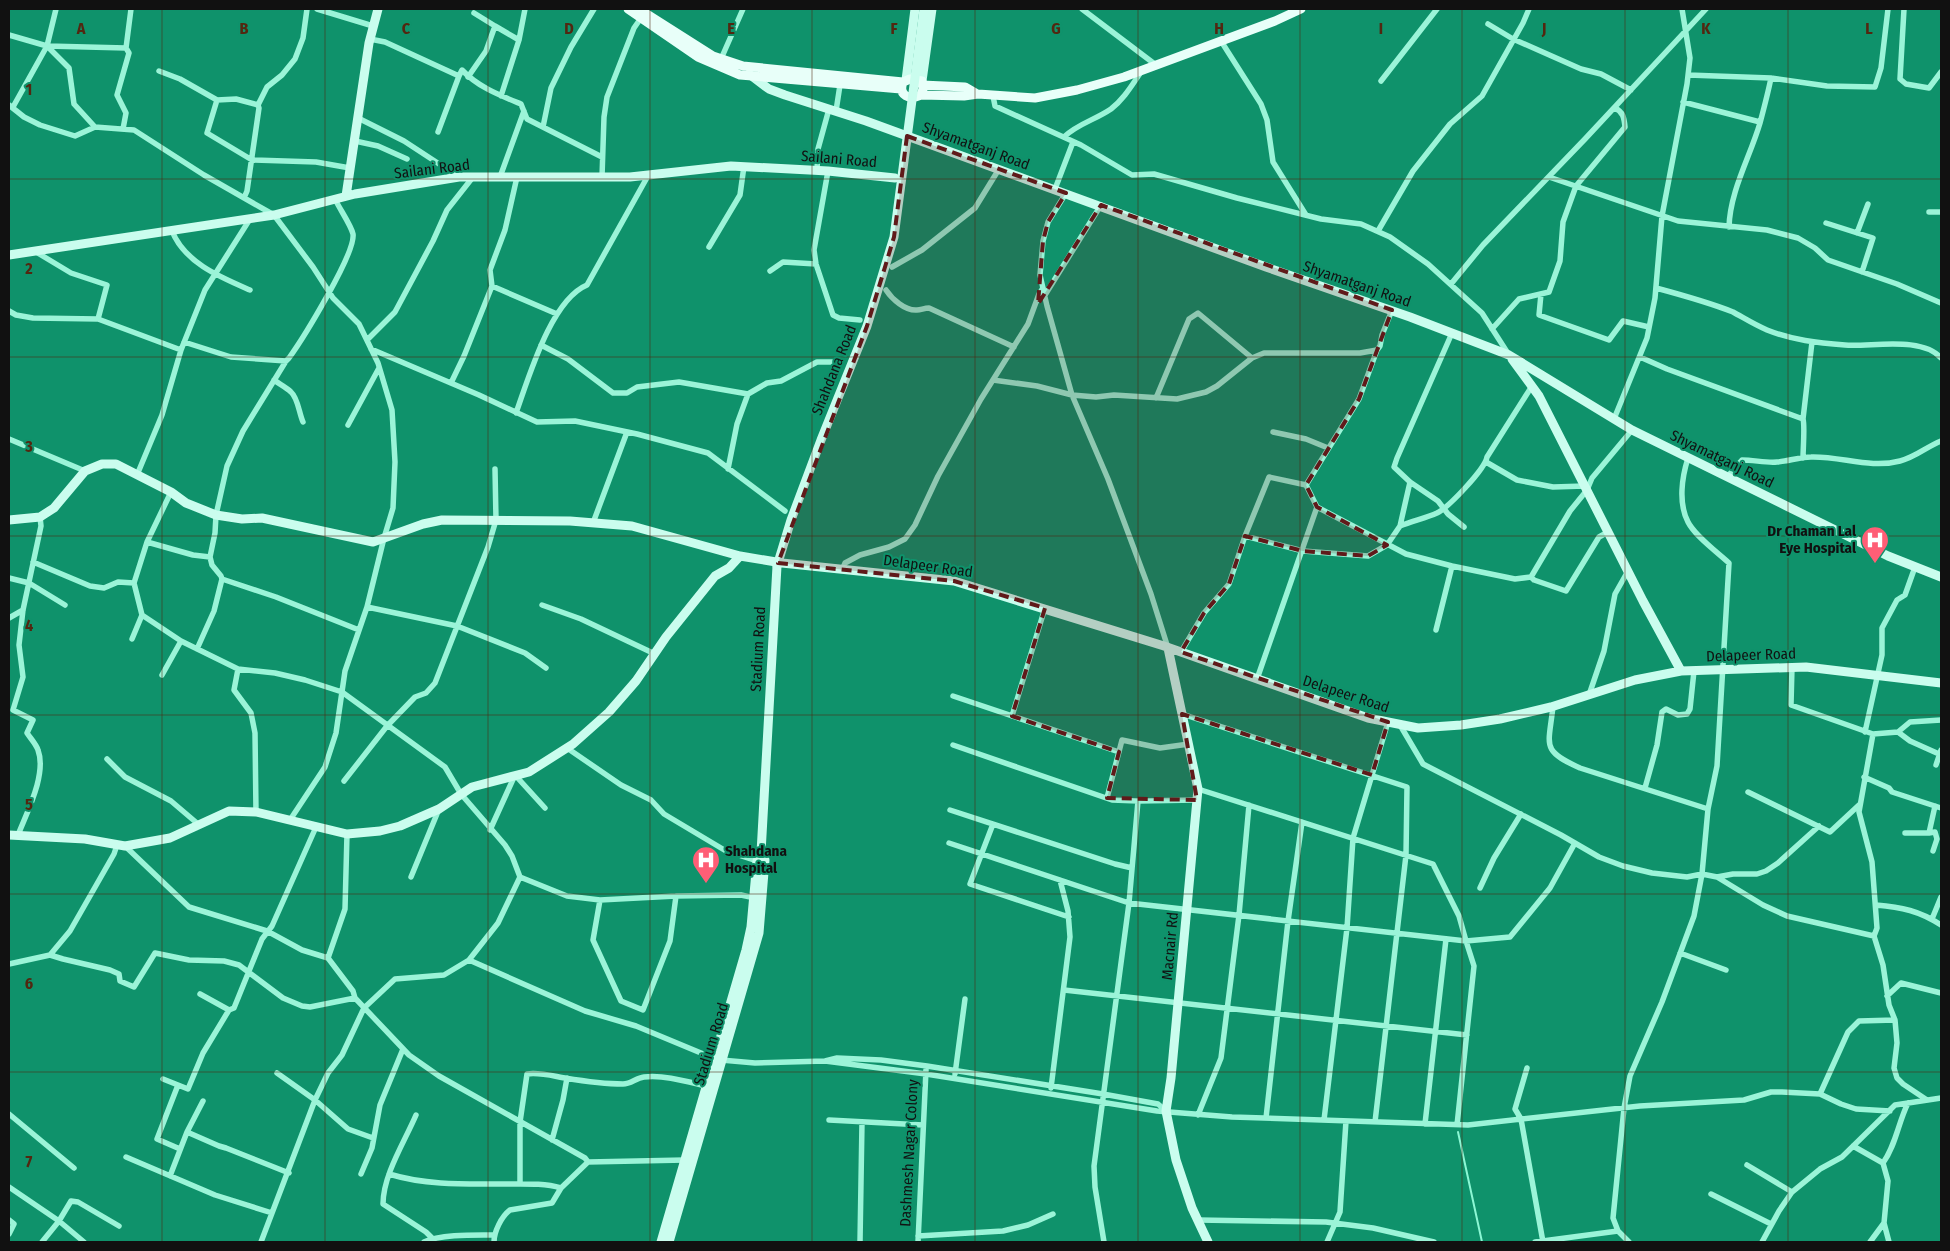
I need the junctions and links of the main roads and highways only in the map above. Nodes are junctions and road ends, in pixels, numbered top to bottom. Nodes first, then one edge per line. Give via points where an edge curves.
1 (628, 9) edge
2 (640, 9) edge
3 (1301, 9) edge
4 (922, 83) junction
5 (904, 84) junction
6 (978, 94) junction
7 (921, 95) junction

1 - 5 main road via 698,57 731,72 840,85
2 - 5 main road via 713,56 743,66
3 - 6 main road via 1156,65 1077,90 1035,98
4 - 5 main road
4 - 6 main road via 965,87
4 - 7 main road
5 - 7 main road via 906,97
6 - 7 main road

